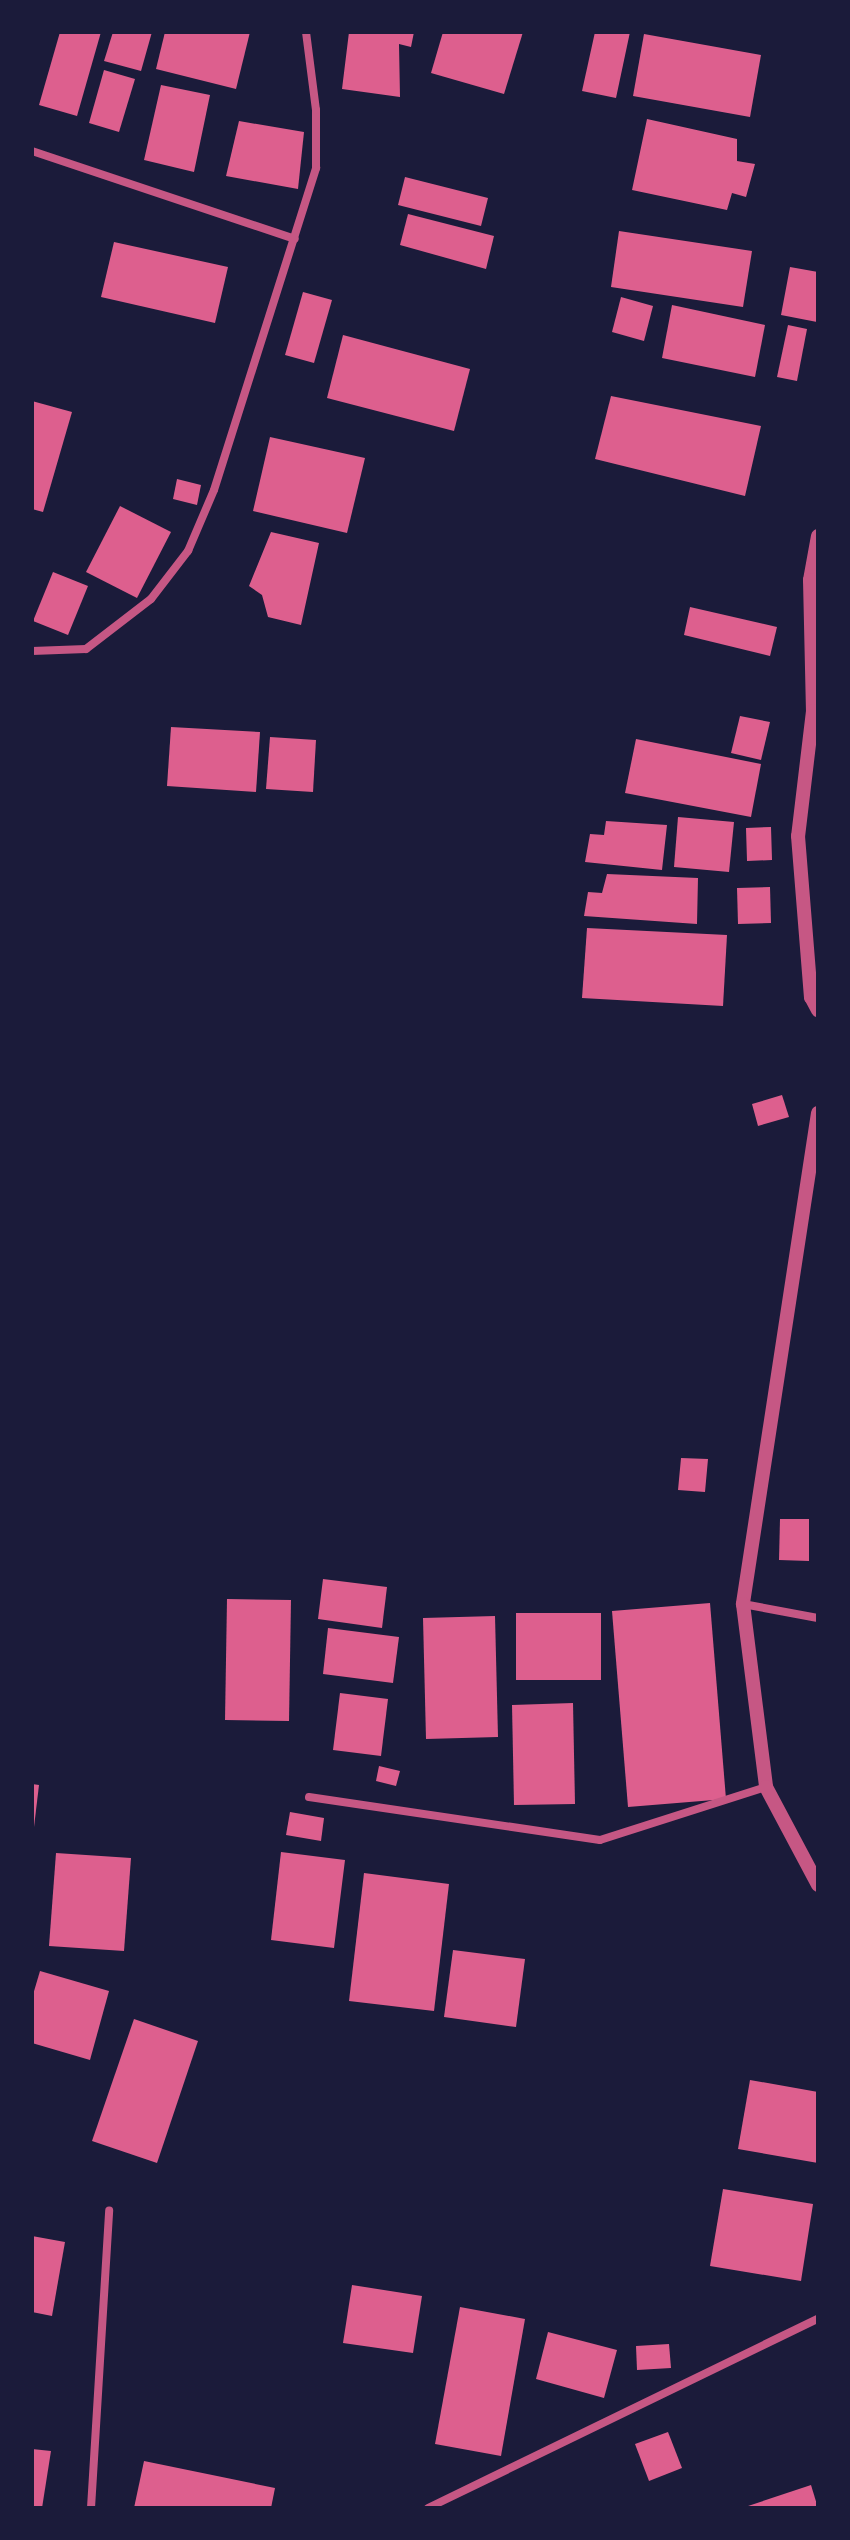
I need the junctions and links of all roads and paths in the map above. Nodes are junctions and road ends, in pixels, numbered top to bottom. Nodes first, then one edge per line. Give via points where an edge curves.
1 (306, 32) edge
2 (32, 151) edge
3 (295, 239) junction
4 (818, 536) edge
5 (32, 651) edge
6 (818, 1010) edge
7 (818, 1113) edge
8 (743, 1604) junction
9 (818, 1618) edge
10 (766, 1787) junction
11 (309, 1797) dead end
12 (818, 1885) edge
13 (109, 2211) dead end
14 (818, 2319) edge
15 (91, 2508) edge
16 (428, 2508) edge

1 - 3 street via 316,110 316,168
2 - 3 street
3 - 5 street via 214,490 188,551 151,599 86,649
4 - 6 street via 810,580 813,711 798,836 811,997
7 - 8 street
8 - 9 street
8 - 10 street
10 - 11 street via 600,1840
10 - 12 street
13 - 15 street
14 - 16 street

